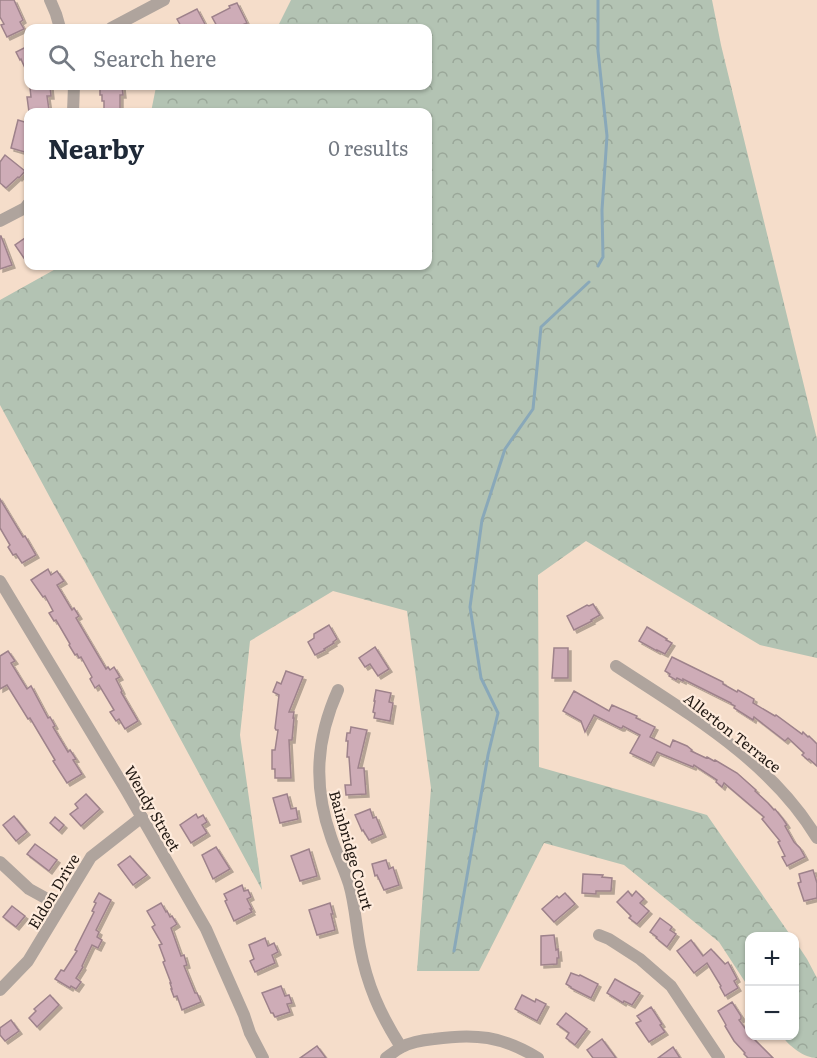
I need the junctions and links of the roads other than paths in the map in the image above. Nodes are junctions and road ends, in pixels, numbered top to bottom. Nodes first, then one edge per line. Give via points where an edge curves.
1 (50, 0) edge
2 (164, 0) edge
3 (59, 24) edge
4 (119, 24) edge
5 (74, 90) edge
6 (73, 108) edge
7 (24, 209) edge
8 (0, 221) edge
9 (0, 582) edge
10 (616, 666) dead end
11 (338, 690) dead end
12 (142, 817) junction
13 (817, 838) edge
14 (0, 862) edge
15 (60, 906) junction
16 (599, 935) dead end
17 (0, 990) edge
18 (401, 1047) junction
19 (263, 1058) edge
20 (386, 1058) edge
21 (538, 1058) edge
22 (718, 1058) edge

1 - 3 street
2 - 4 street
5 - 6 street
7 - 8 street
9 - 12 street, Wendy Street
10 - 13 street, Allerton Terrace via 687,713 772,780
11 - 18 street, Bainbridge Court via 329,710 319,758 322,809 349,883 374,997
12 - 15 street, Eldon Drive via 91,857
12 - 19 street, Wendy Street via 206,929
14 - 15 street via 29,889
15 - 17 street, Eldon Drive via 28,961
16 - 22 street via 640,959 671,986
18 - 20 street
18 - 21 street via 423,1040 474,1036 515,1045

